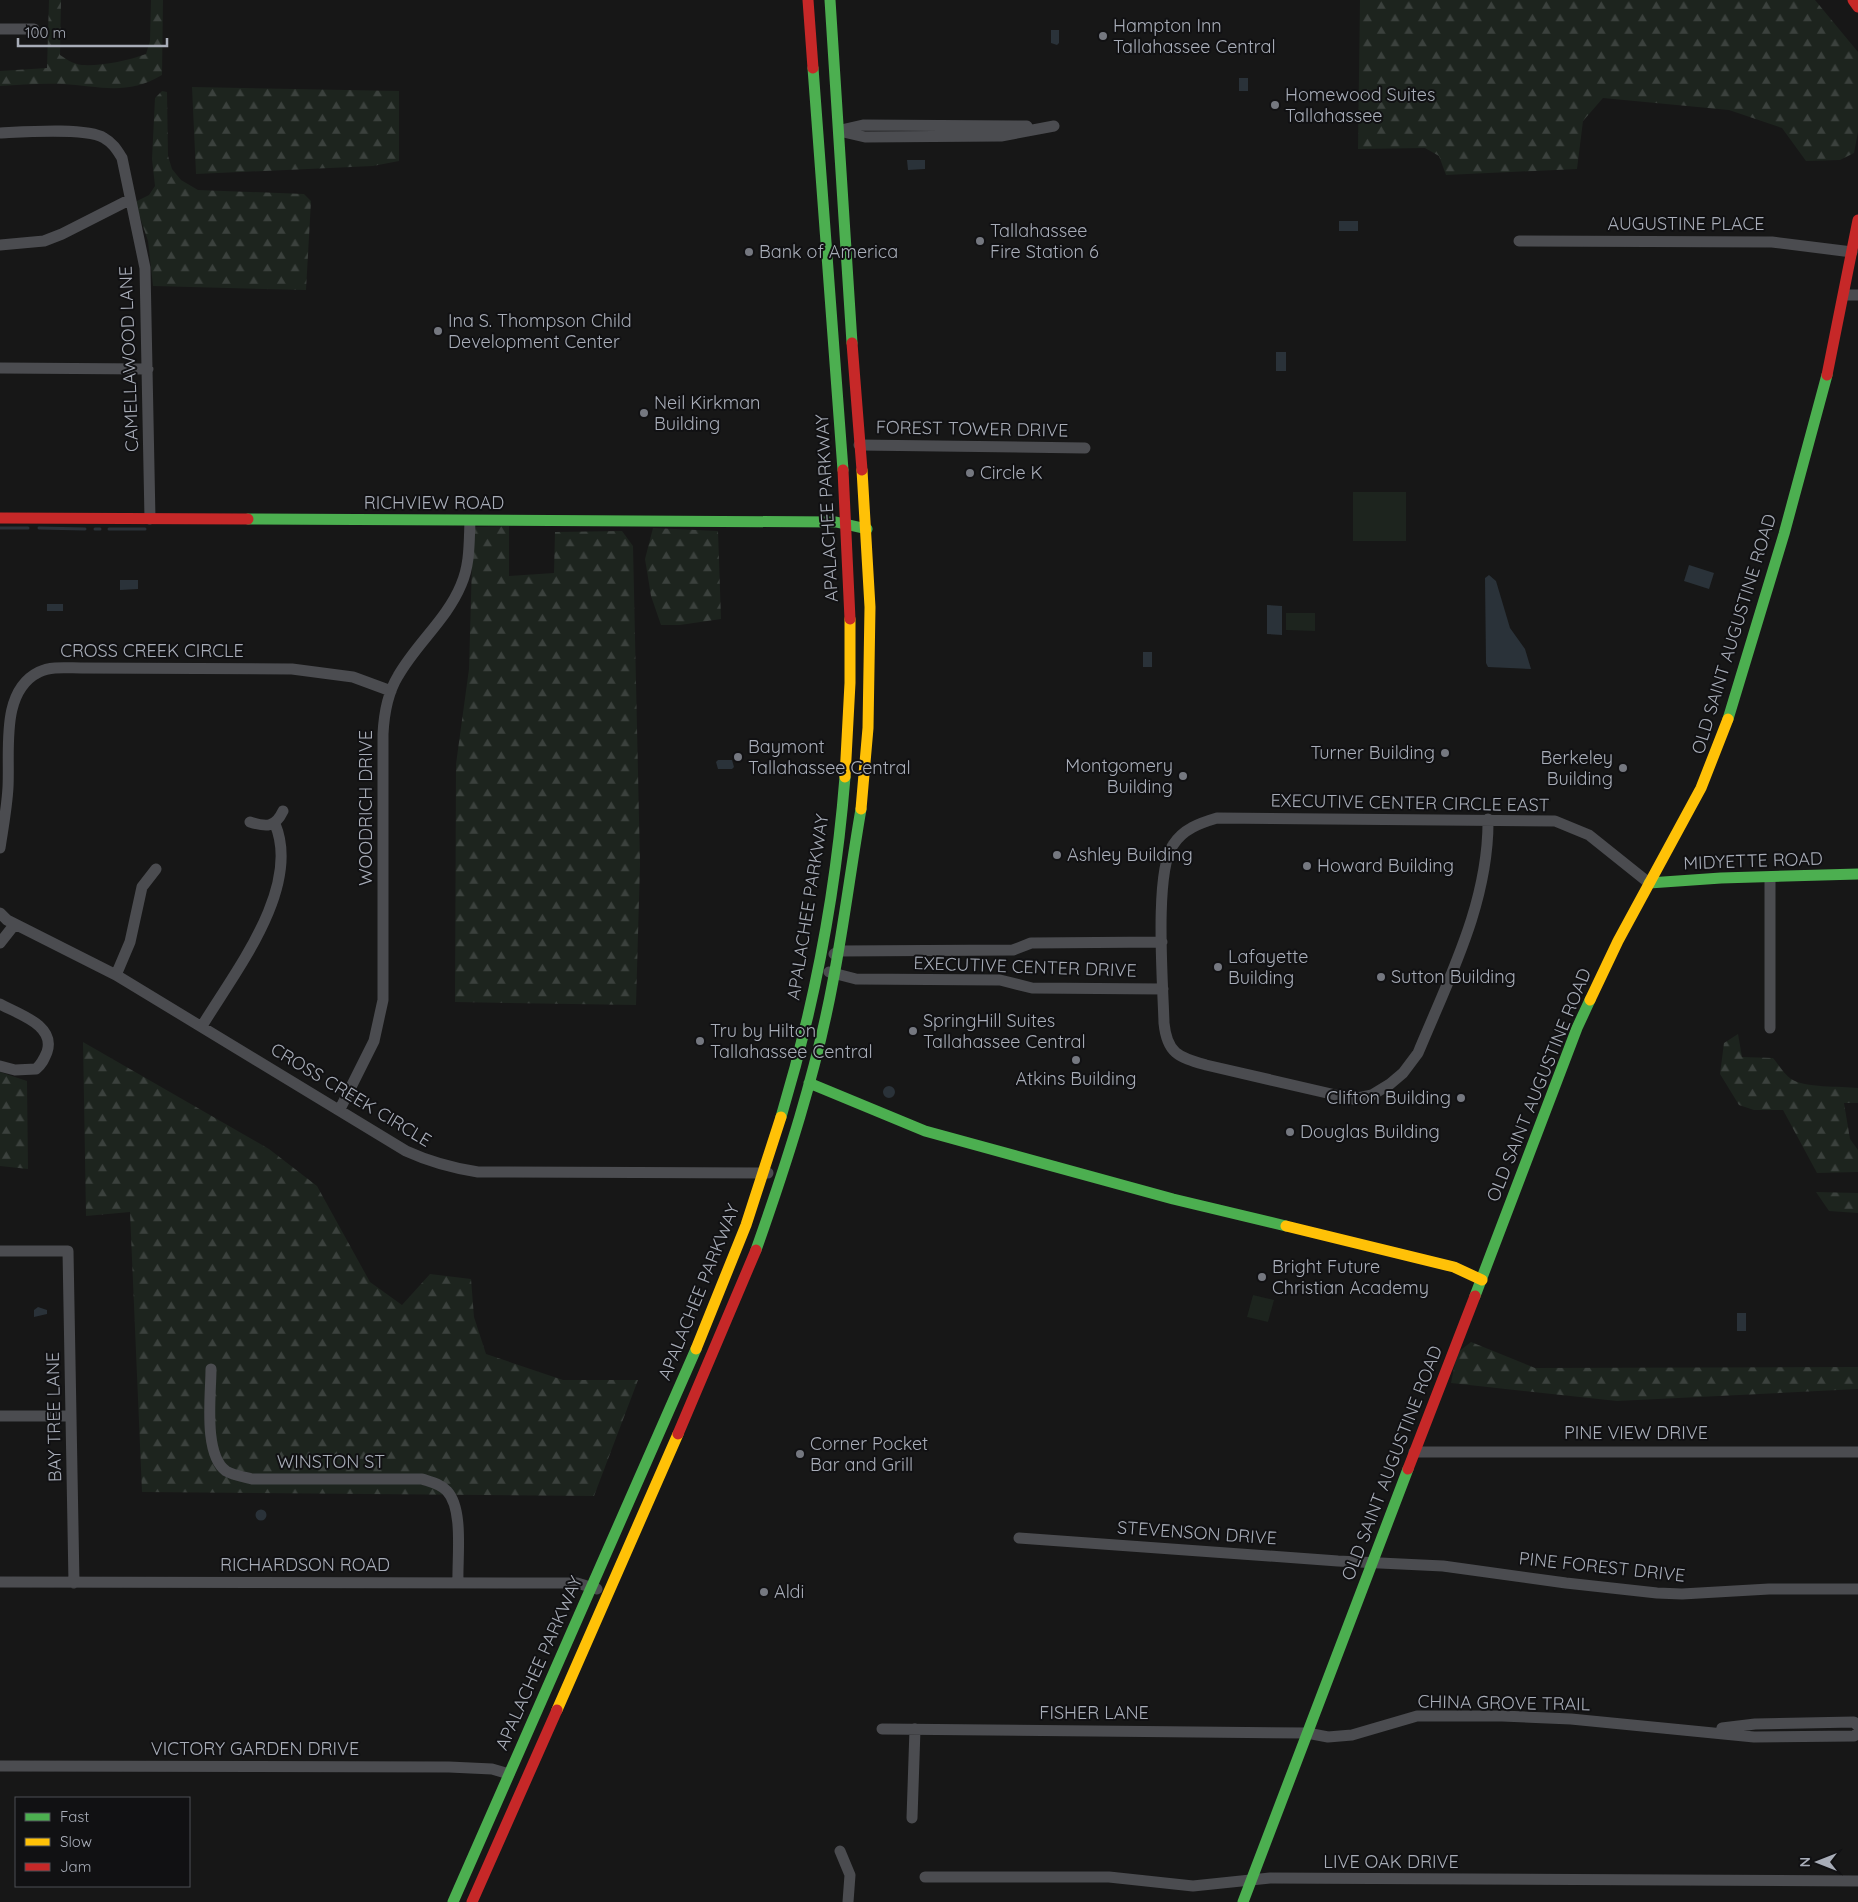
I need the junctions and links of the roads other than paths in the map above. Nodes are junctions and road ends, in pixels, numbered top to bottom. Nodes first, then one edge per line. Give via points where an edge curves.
1 (808, 0) edge
2 (830, 0) edge
3 (1853, 0) edge
4 (1858, 7) edge
5 (0, 29) edge
6 (34, 29) dead end
7 (839, 131) junction
8 (818, 132) junction
9 (0, 133) edge
10 (130, 200) junction
11 (1858, 220) edge
12 (826, 242) junction
13 (1519, 242) dead end
14 (1, 244) edge
15 (1852, 252) junction
16 (847, 282) junction
17 (1844, 295) junction
18 (1858, 295) edge
19 (830, 304) junction
20 (0, 368) edge
21 (148, 369) junction
22 (859, 445) junction
23 (1085, 448) dead end
24 (0, 518) edge
25 (150, 519) junction
26 (470, 521) junction
27 (848, 525) junction
28 (867, 529) junction
29 (391, 691) junction
30 (848, 729) junction
31 (865, 766) junction
32 (283, 812) dead end
33 (1488, 819) junction
34 (250, 822) dead end
35 (275, 824) junction
36 (0, 848) edge
37 (156, 869) dead end
38 (1858, 874) edge
39 (1770, 877) junction
40 (1649, 883) junction
41 (7, 919) edge
42 (0, 935) edge
43 (1162, 942) junction
44 (0, 943) edge
45 (839, 951) junction
46 (819, 966) junction
47 (116, 975) junction
48 (834, 975) junction
49 (1163, 990) junction
50 (0, 1004) edge
51 (202, 1026) junction
52 (1770, 1028) dead end
53 (0, 1066) edge
54 (810, 1083) junction
55 (340, 1109) junction
56 (764, 1173) junction
57 (783, 1173) junction
58 (0, 1251) edge
59 (1482, 1280) junction
60 (211, 1369) dead end
61 (0, 1416) edge
62 (71, 1416) junction
63 (1414, 1452) junction
64 (1858, 1452) edge
65 (1019, 1538) dead end
66 (1372, 1562) junction
67 (0, 1582) edge
68 (74, 1583) junction
69 (458, 1583) junction
70 (592, 1587) junction
71 (1858, 1589) edge
72 (609, 1592) junction
73 (1858, 1726) edge
74 (882, 1729) dead end
75 (915, 1729) junction
76 (1702, 1730) junction
77 (1307, 1733) junction
78 (1858, 1733) edge
79 (0, 1766) edge
80 (509, 1774) junction
81 (517, 1799) junction
82 (912, 1818) dead end
83 (840, 1851) dead end
84 (925, 1877) dead end
85 (1251, 1881) junction
86 (1858, 1881) edge
87 (460, 1888) junction
88 (453, 1902) edge
89 (460, 1902) edge
90 (472, 1902) edge
91 (848, 1902) edge
92 (1243, 1902) edge

1 - 8 main road, APALACHEE PARKWAY
2 - 7 main road, APALACHEE PARKWAY
3 - 4 main road
5 - 6 street
7 - 7 street via 865,137 1001,136 1054,126 863,125
7 - 8 main road
7 - 16 main road, APALACHEE PARKWAY
8 - 12 main road, APALACHEE PARKWAY
9 - 10 street, CAMELLAWOOD LANE via 81,132 104,138 115,146 122,158
10 - 14 street via 44,241
10 - 21 street, CAMELLAWOOD LANE via 146,268
11 - 15 main road, OLD SAINT AUGUSTINE ROAD
12 - 16 main road
12 - 19 main road, APALACHEE PARKWAY
13 - 15 street, AUGUSTINE PLACE via 1772,242
15 - 17 main road, OLD SAINT AUGUSTINE ROAD
16 - 19 main road
16 - 22 main road, APALACHEE PARKWAY
17 - 18 street
17 - 40 main road, OLD SAINT AUGUSTINE ROAD via 1815,424 1727,724 1701,788
19 - 27 main road, APALACHEE PARKWAY
20 - 21 street
21 - 25 street, CAMELLAWOOD LANE
22 - 23 street, FOREST TOWER DRIVE
22 - 28 main road, APALACHEE PARKWAY
24 - 25 main road, RICHVIEW ROAD
25 - 26 main road, RICHVIEW ROAD
26 - 27 main road, RICHVIEW ROAD via 836,522
26 - 29 street, WOODRICH DRIVE via 468,565 461,586 397,676
27 - 28 main road, RICHVIEW ROAD
27 - 30 main road, APALACHEE PARKWAY via 851,600
28 - 31 main road, APALACHEE PARKWAY via 870,607
29 - 36 street, CROSS CREEK CIRCLE via 353,677 292,669 52,668 38,672 21,686 12,701 8,720 8,787
29 - 55 street, WOODRICH DRIVE via 385,709 383,734 383,1000 374,1041
30 - 31 main road
30 - 46 main road, APALACHEE PARKWAY via 837,856
31 - 45 main road, APALACHEE PARKWAY
32 - 35 street
33 - 40 street, EXECUTIVE CENTER CIRCLE EAST via 1545,820 1580,831 1601,843
33 - 43 street, EXECUTIVE CENTER CIRCLE EAST via 1217,818 1193,826 1172,845 1164,871
33 - 49 street via 1486,866 1477,904 1418,1053 1402,1073 1372,1095 1353,1100 1187,1059 1168,1044
34 - 35 street via 262,826
35 - 51 street via 282,851 273,902
37 - 47 street via 142,887 130,942
38 - 39 main road, MIDYETTE ROAD
39 - 40 main road, MIDYETTE ROAD
39 - 52 street
40 - 59 main road, OLD SAINT AUGUSTINE ROAD via 1577,1028
41 - 42 street
41 - 44 street
41 - 47 street, CROSS CREEK CIRCLE
43 - 45 street, EXECUTIVE CENTER DRIVE via 1031,943 1013,950
43 - 49 street
45 - 46 street
45 - 48 main road, APALACHEE PARKWAY
46 - 48 street, EXECUTIVE CENTER DRIVE
46 - 56 main road, APALACHEE PARKWAY via 796,1066
47 - 51 street, CROSS CREEK CIRCLE
48 - 49 street, EXECUTIVE CENTER DRIVE via 856,979 1000,980 1032,988
48 - 54 main road, APALACHEE PARKWAY
50 - 53 street via 32,1020 48,1040 45,1058 36,1069 15,1070
51 - 55 street, CROSS CREEK CIRCLE
54 - 57 main road, APALACHEE PARKWAY
54 - 59 main road via 845,1096 896,1122 925,1131 1173,1199 1454,1267
55 - 56 street, CROSS CREEK CIRCLE via 406,1151 453,1169 478,1172
56 - 57 street, CROSS CREEK CIRCLE
56 - 70 main road, APALACHEE PARKWAY via 725,1282
57 - 72 main road, APALACHEE PARKWAY via 734,1305
58 - 62 street, BAY TREE LANE via 68,1251
59 - 63 main road, OLD SAINT AUGUSTINE ROAD
60 - 69 street, WINSTON ST via 211,1446 226,1471 252,1479 422,1479 436,1483 447,1491 457,1508
61 - 62 street
62 - 68 street, BAY TREE LANE
63 - 64 street, PINE VIEW DRIVE
63 - 66 main road, OLD SAINT AUGUSTINE ROAD
65 - 66 street, STEVENSON DRIVE
66 - 71 street, PINE FOREST DRIVE via 1443,1566 1666,1594
66 - 77 main road, OLD SAINT AUGUSTINE ROAD
67 - 68 street, RICHARDSON ROAD
68 - 69 street, RICHARDSON ROAD
69 - 70 street, RICHARDSON ROAD via 577,1583
70 - 72 street, RICHARDSON ROAD
70 - 80 main road, APALACHEE PARKWAY
72 - 81 main road, APALACHEE PARKWAY
73 - 76 street, CHINA GROVE TRAIL via 1854,1722 1754,1724
74 - 75 street, FISHER LANE
75 - 77 street, FISHER LANE
75 - 82 street
76 - 77 street, CHINA GROVE TRAIL via 1571,1719 1417,1716 1352,1735 1328,1737
76 - 78 street, CHINA GROVE TRAIL via 1754,1737 1854,1736
77 - 85 main road, OLD SAINT AUGUSTINE ROAD
79 - 80 street, VICTORY GARDEN DRIVE via 449,1767 492,1768
80 - 81 main road via 516,1784
80 - 87 main road, APALACHEE PARKWAY
81 - 90 main road, APALACHEE PARKWAY
83 - 91 street via 850,1875
84 - 85 street, LIVE OAK DRIVE via 1109,1877 1192,1886
85 - 86 street, LIVE OAK DRIVE via 1270,1878
85 - 92 main road, OLD SAINT AUGUSTINE ROAD
87 - 88 main road, APALACHEE PARKWAY
87 - 89 main road

